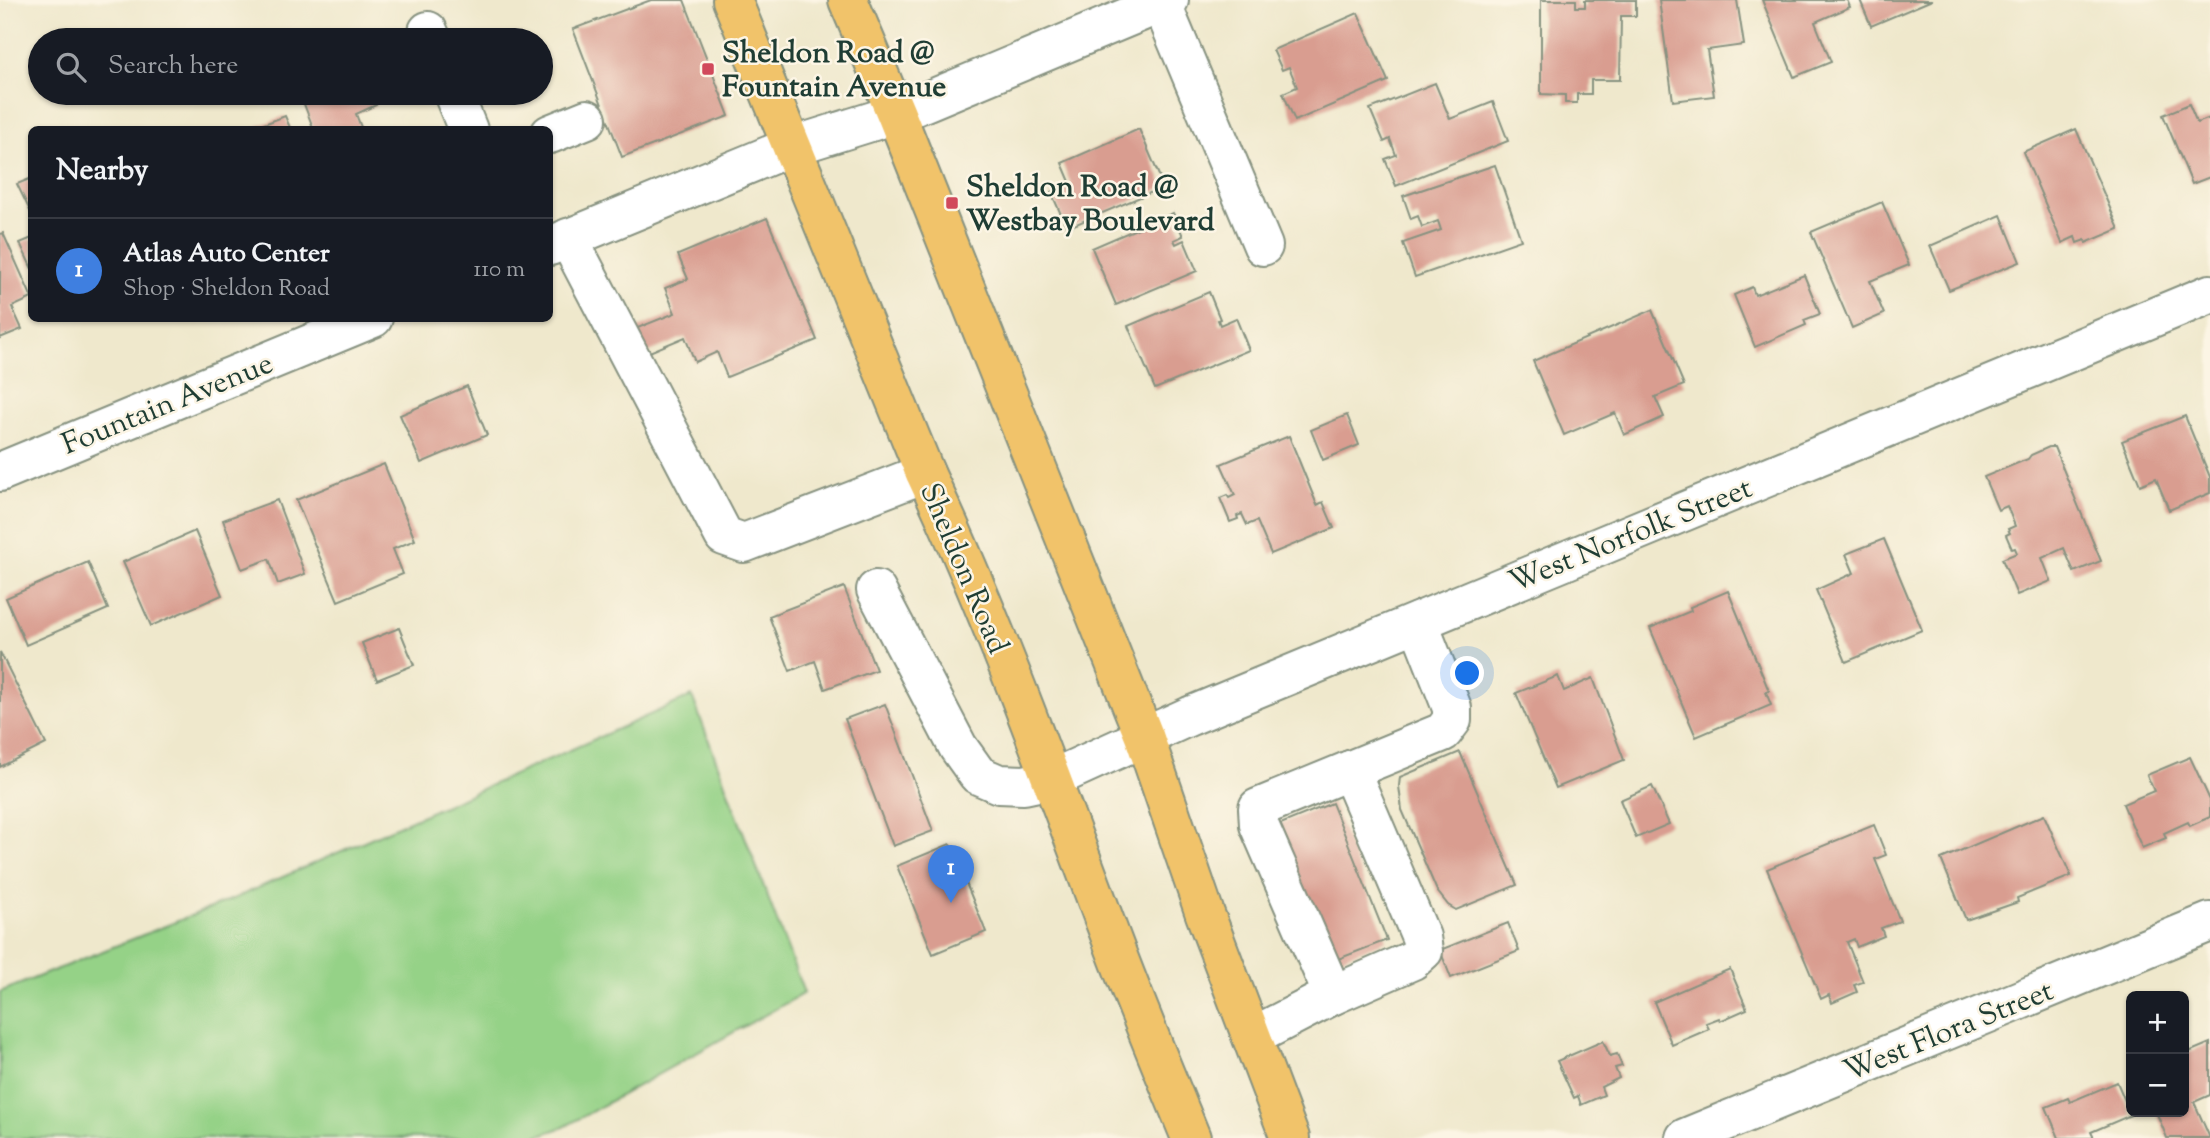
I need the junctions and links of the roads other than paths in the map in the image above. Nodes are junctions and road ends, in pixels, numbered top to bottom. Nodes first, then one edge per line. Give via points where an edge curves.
1 (732, 0) edge
2 (848, 0) edge
3 (1163, 1) edge
4 (458, 105) edge
5 (896, 114) junction
6 (587, 119) dead end
7 (466, 126) edge
8 (553, 133) edge
9 (790, 147) junction
10 (559, 242) edge
11 (1263, 246) dead end
12 (2210, 294) edge
13 (363, 322) edge
14 (0, 472) edge
15 (925, 473) junction
16 (876, 590) dead end
17 (1418, 622) junction
18 (1144, 736) junction
19 (1350, 770) junction
20 (1052, 779) junction
21 (2210, 922) edge
22 (1333, 995) junction
23 (1252, 1037) junction
24 (1191, 1138) edge
25 (1290, 1138) edge
26 (1685, 1138) edge

1 - 9 main road, Sheldon Road
2 - 5 main road
3 - 5 street
3 - 11 street
4 - 7 street
5 - 9 street
5 - 18 main road
6 - 8 street
9 - 10 street
9 - 15 main road, Sheldon Road
10 - 15 street via 724,536 744,543
12 - 17 street, West Norfolk Street
13 - 14 street, Fountain Avenue
15 - 20 main road, Sheldon Road
16 - 20 street, West Norfolk Street via 958,747 978,775 999,784
17 - 18 street, West Norfolk Street
17 - 19 street via 1452,708 1452,720 1443,732
18 - 20 street, West Norfolk Street
18 - 23 main road
19 - 22 street via 1423,951 1413,960
19 - 22 street via 1258,808 1259,825
20 - 24 main road, Sheldon Road
21 - 26 street, West Flora Street
22 - 23 street
23 - 25 main road

